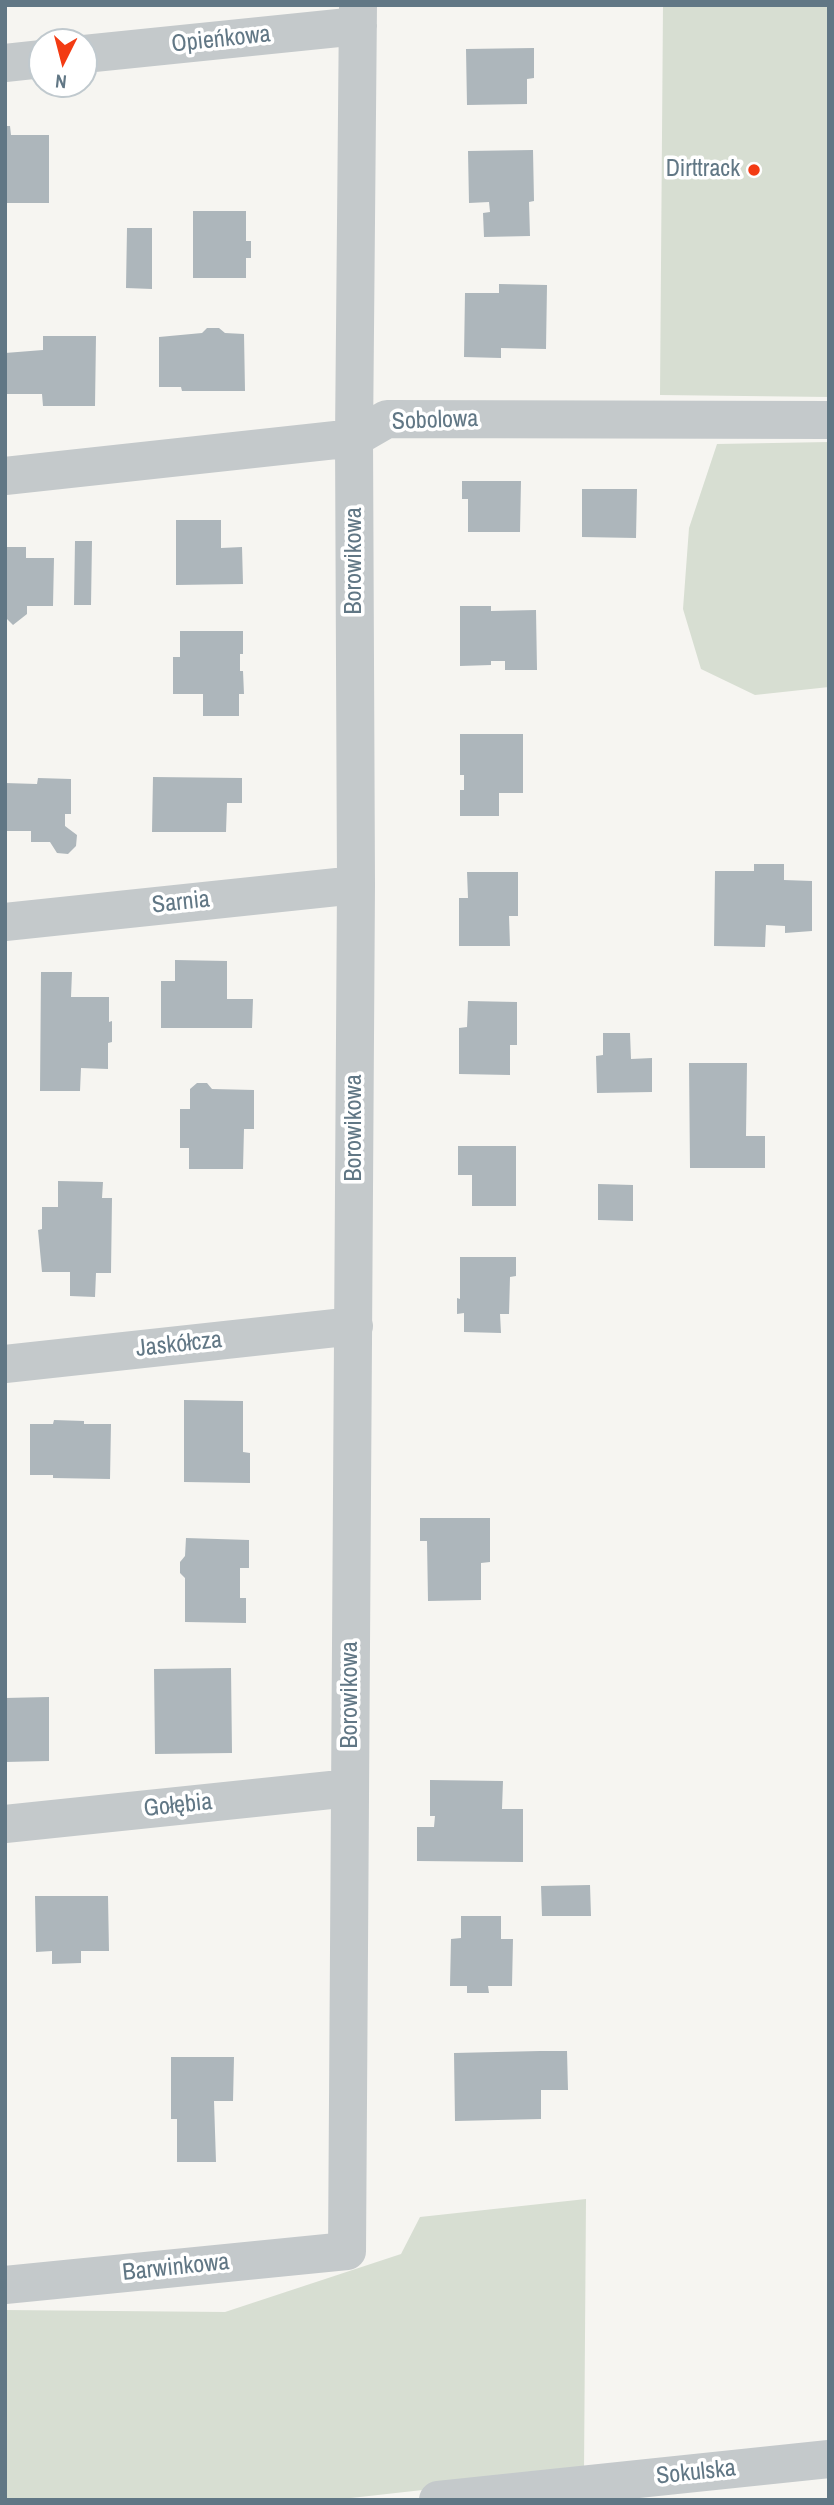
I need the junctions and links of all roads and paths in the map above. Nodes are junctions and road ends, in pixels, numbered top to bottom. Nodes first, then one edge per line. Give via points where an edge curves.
1 (358, 16) edge
2 (98, 52) edge
3 (28, 60) edge
4 (5, 62) edge
5 (829, 420) edge
6 (354, 438) junction
7 (5, 476) edge
8 (356, 884) junction
9 (5, 922) edge
10 (354, 1326) junction
11 (5, 1364) edge
12 (350, 1788) junction
13 (5, 1824) edge
14 (347, 2251) joint
15 (5, 2285) edge
16 (829, 2459) edge
17 (438, 2500) edge

1 - 2 street, Opieńkowa
1 - 6 street, Borowikowa
3 - 4 street
5 - 6 street, Sobolowa via 387,419
6 - 7 street, Sobolowa
6 - 8 street, Borowikowa
8 - 9 street, Sarnia
8 - 10 street, Borowikowa
10 - 11 street, Jaskółcza
10 - 12 street, Borowikowa
12 - 13 street, Gołębia
12 - 14 street, Borowikowa
14 - 15 street, Barwinkowa
16 - 17 street, Sokulska

